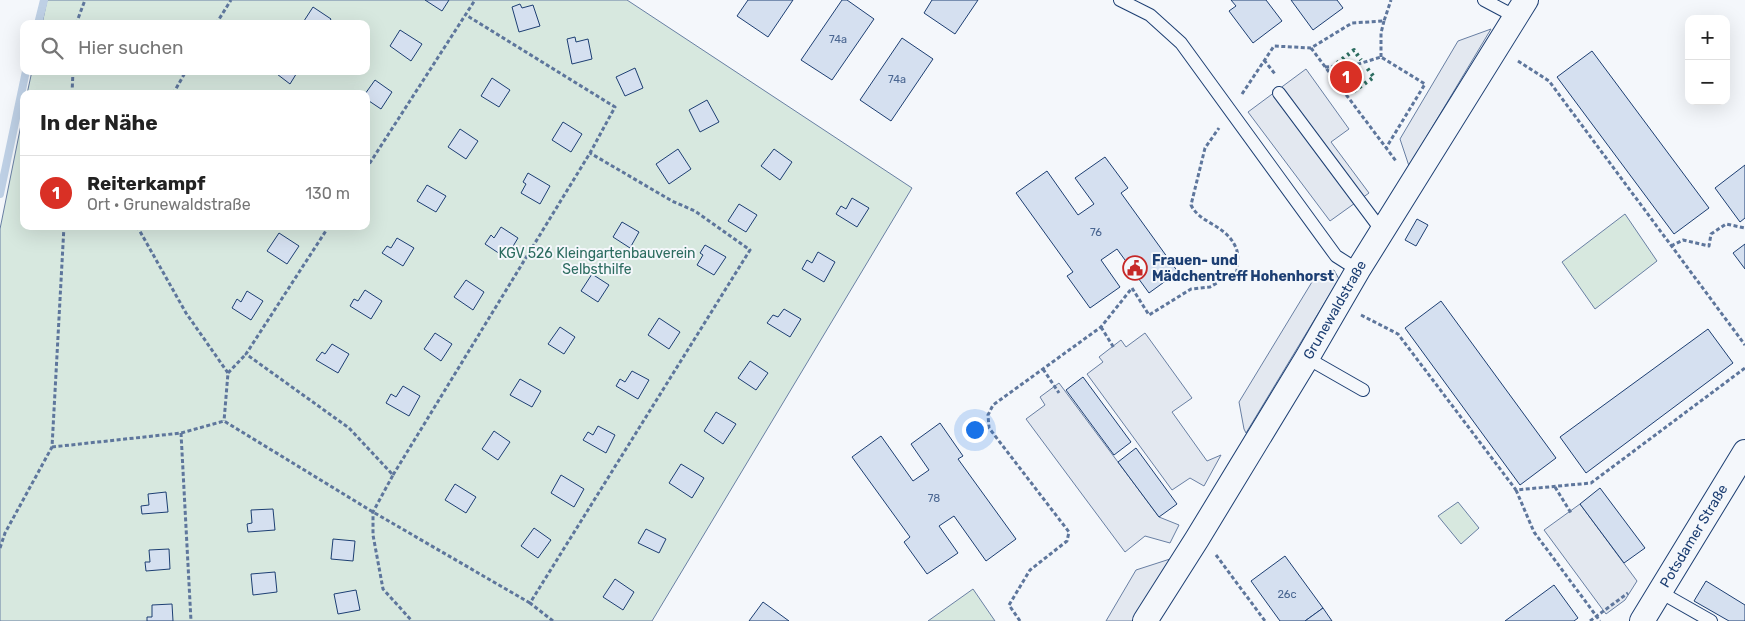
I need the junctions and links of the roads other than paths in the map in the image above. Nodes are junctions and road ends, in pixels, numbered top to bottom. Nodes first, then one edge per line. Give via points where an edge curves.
1 (1120, 0) edge
2 (1484, 0) edge
3 (1521, 9) edge
4 (1279, 93) dead end
5 (1382, 231) junction
6 (1358, 270) junction
7 (1307, 358) junction
8 (1363, 390) dead end
9 (1745, 452) edge
10 (1660, 592) junction
11 (1145, 621) edge
12 (1642, 621) edge
13 (1711, 621) edge

1 - 6 lane via 1150,16 1180,43 1336,256
2 - 3 lane
3 - 5 street, Grunewaldstraße
4 - 5 lane
5 - 6 street, Grunewaldstraße
6 - 7 street, Grunewaldstraße
7 - 8 lane
7 - 11 street, Grunewaldstraße
9 - 10 street, Potsdamer Straße
10 - 12 street, Potsdamer Straße
10 - 13 lane

